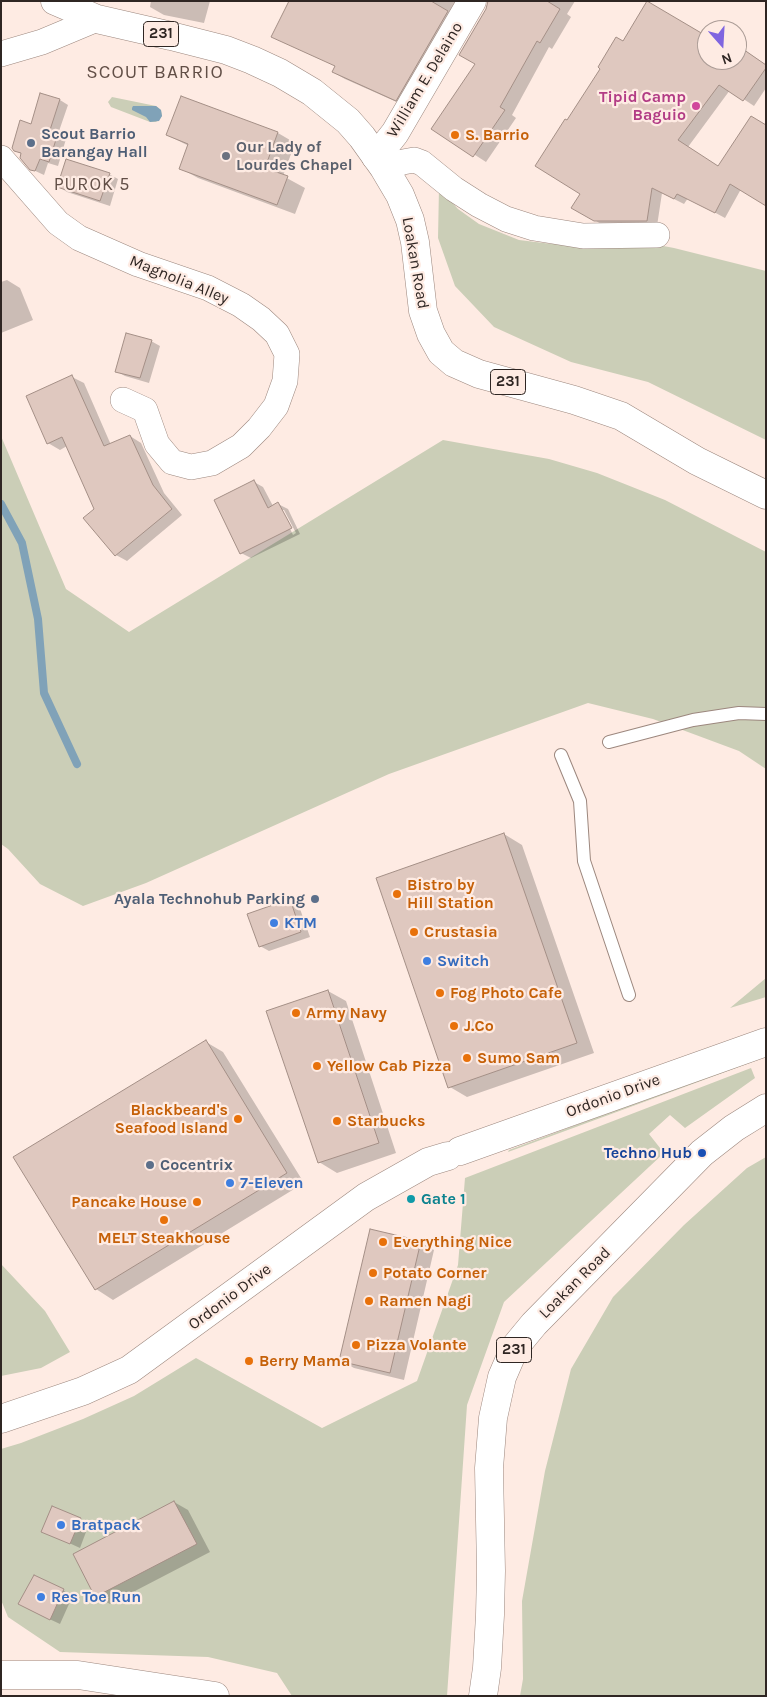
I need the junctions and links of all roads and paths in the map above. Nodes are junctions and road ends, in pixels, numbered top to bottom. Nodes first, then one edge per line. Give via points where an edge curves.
1 (55, 1) edge
2 (472, 1) edge
3 (97, 19) junction
4 (1, 54) edge
5 (1, 158) edge
6 (380, 162) junction
7 (657, 235) dead end
8 (123, 400) dead end
9 (766, 495) edge
10 (766, 714) edge
11 (609, 742) dead end
12 (561, 755) dead end
13 (629, 995) dead end
14 (766, 1042) edge
15 (766, 1108) edge
16 (1, 1419) edge
17 (2, 1674) edge
18 (215, 1696) edge
19 (483, 1696) edge

1 - 3 main road, Loakan Road / 231
2 - 6 main road, William E. Delaino
3 - 4 street via 42,42
3 - 6 main road, Loakan Road / 231 via 226,50 280,73 312,92 348,121
5 - 8 street, Magnolia Alley via 58,222 79,238 138,264 208,288 241,305 277,334 286,354 285,381 276,406 241,446 212,463 191,467 172,462 157,444 145,410
6 - 7 street via 414,160 422,163 479,205 534,228 583,236
6 - 9 main road, Loakan Road / 231 via 400,195 410,220 423,311 441,352 479,374 621,416 697,461
10 - 11 lane via 739,713 693,720
12 - 13 lane via 580,801 584,861
14 - 16 main road, Ordonio Drive via 428,1162 366,1197 129,1370 83,1391
15 - 19 main road, Loakan Road / 231 via 734,1128 697,1159 534,1324 516,1347 502,1377 492,1418 490,1615
17 - 18 main road via 78,1675

